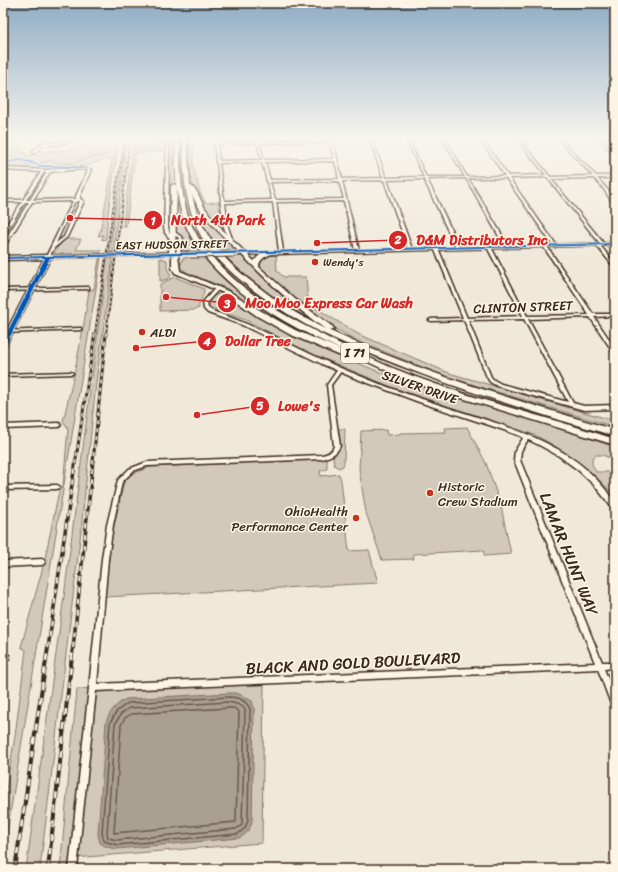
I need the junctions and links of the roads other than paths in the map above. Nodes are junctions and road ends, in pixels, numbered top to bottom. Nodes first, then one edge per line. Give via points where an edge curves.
1 (386, 179) edge
2 (37, 180) edge
3 (44, 180) edge
4 (85, 180) edge
5 (166, 180) edge
6 (175, 180) edge
7 (180, 180) edge
8 (187, 180) edge
9 (190, 180) edge
10 (219, 180) edge
11 (341, 180) junction
12 (355, 180) edge
13 (427, 180) edge
14 (468, 180) edge
15 (509, 180) edge
16 (551, 180) edge
17 (597, 180) edge
18 (268, 181) joint
19 (613, 198) edge
20 (78, 200) junction
21 (346, 200) junction
22 (3, 201) edge
23 (24, 201) junction
24 (31, 201) junction
25 (274, 201) junction
26 (222, 202) junction
27 (615, 204) edge
28 (166, 226) junction
29 (174, 233) junction
30 (3, 234) edge
31 (174, 241) junction
32 (231, 241) junction
33 (615, 244) edge
34 (600, 245) junction
35 (3, 246) edge
36 (545, 246) junction
37 (555, 246) junction
38 (489, 247) junction
39 (507, 247) junction
40 (52, 248) junction
41 (436, 248) junction
42 (458, 248) junction
43 (410, 249) junction
44 (281, 250) junction
45 (356, 250) junction
46 (238, 252) junction
47 (292, 252) junction
48 (269, 253) junction
49 (175, 254) junction
50 (50, 257) junction
51 (3, 258) edge
52 (615, 266) edge
53 (256, 267) junction
54 (88, 288) dead end
55 (218, 288) junction
56 (3, 290) edge
57 (31, 290) junction
58 (615, 315) edge
59 (592, 316) junction
60 (526, 318) junction
61 (465, 319) junction
62 (431, 320) dead end
63 (80, 329) dead end
64 (6, 332) edge
65 (3, 345) edge
66 (363, 348) junction
67 (615, 351) edge
68 (340, 370) junction
69 (71, 373) dead end
70 (3, 375) edge
71 (409, 378) junction
72 (571, 404) junction
73 (615, 407) edge
74 (60, 425) dead end
75 (3, 427) edge
76 (615, 433) edge
77 (526, 436) junction
78 (615, 442) edge
79 (57, 487) dead end
80 (3, 488) edge
81 (615, 507) edge
82 (42, 562) dead end
83 (3, 564) edge
84 (615, 665) edge
85 (600, 666) junction
86 (93, 688) junction
87 (615, 704) edge
88 (73, 869) edge

1 - 43 street
2 - 23 street
3 - 24 street
4 - 20 street
5 - 28 street
6 - 29 highway
7 - 71 highway, I 71 via 182,204 190,228 207,253 231,279 263,304 309,332
8 - 66 highway, I 71 via 194,215 206,240 225,262 273,302 314,326
9 - 32 highway via 200,205 215,227
10 - 26 street
11 - 12 street
11 - 18 street
11 - 21 street
13 - 42 street
14 - 39 street
15 - 37 street
16 - 34 street
17 - 19 street
18 - 25 street
19 - 27 street
20 - 24 street
20 - 40 street via 73,202
20 - 40 street via 82,201 65,237
21 - 25 street
21 - 45 street
22 - 23 street
23 - 24 street
23 - 30 street
24 - 35 street
25 - 26 street
25 - 44 street
26 - 32 street
28 - 29 street
28 - 31 street via 167,233
29 - 31 highway
29 - 49 street via 181,238
31 - 49 highway
32 - 46 highway
33 - 34 main road, EAST HUDSON STREET
34 - 37 main road, EAST HUDSON STREET
34 - 52 street
36 - 37 main road, EAST HUDSON STREET
36 - 39 main road, EAST HUDSON STREET
36 - 59 street
38 - 39 main road, EAST HUDSON STREET
38 - 42 main road, EAST HUDSON STREET
38 - 60 street
40 - 50 street
41 - 42 main road, EAST HUDSON STREET
41 - 43 main road, EAST HUDSON STREET
41 - 61 street
43 - 45 main road, EAST HUDSON STREET
44 - 46 main road, EAST HUDSON STREET
44 - 47 main road, EAST HUDSON STREET
45 - 47 main road, EAST HUDSON STREET
46 - 48 main road, EAST HUDSON STREET
46 - 49 main road, EAST HUDSON STREET, bridge
46 - 53 highway
47 - 48 main road, EAST HUDSON STREET
48 - 53 highway via 260,257
49 - 50 main road, EAST HUDSON STREET
49 - 55 highway via 175,268 179,273
50 - 51 main road, EAST HUDSON STREET
50 - 57 main road
53 - 66 highway via 304,312
54 - 57 street
55 - 68 street, SILVER DRIVE via 205,302 206,309 210,312 250,326
55 - 71 highway via 292,332
56 - 57 street
57 - 64 main road
58 - 59 street, CLINTON STREET
59 - 60 street, CLINTON STREET
59 - 67 street
60 - 61 street, CLINTON STREET
60 - 72 street
61 - 62 street, CLINTON STREET
61 - 72 street via 492,381
63 - 64 street
64 - 65 main road
66 - 76 highway, I 71 via 449,382
68 - 77 street, SILVER DRIVE via 389,390
68 - 86 street via 329,385 336,446 330,455 147,464 131,470 120,481 105,559
69 - 70 street
71 - 78 highway, I 71
72 - 73 street via 584,408
74 - 75 street
77 - 81 street, SILVER DRIVE via 556,450 575,463 598,485
77 - 85 street, LAMAR HUNT WAY via 518,451 517,460
79 - 80 street
82 - 83 street
84 - 85 street, BLACK AND GOLD BOULEVARD
85 - 86 street, BLACK AND GOLD BOULEVARD
85 - 87 street, LAMAR HUNT WAY
86 - 88 street

